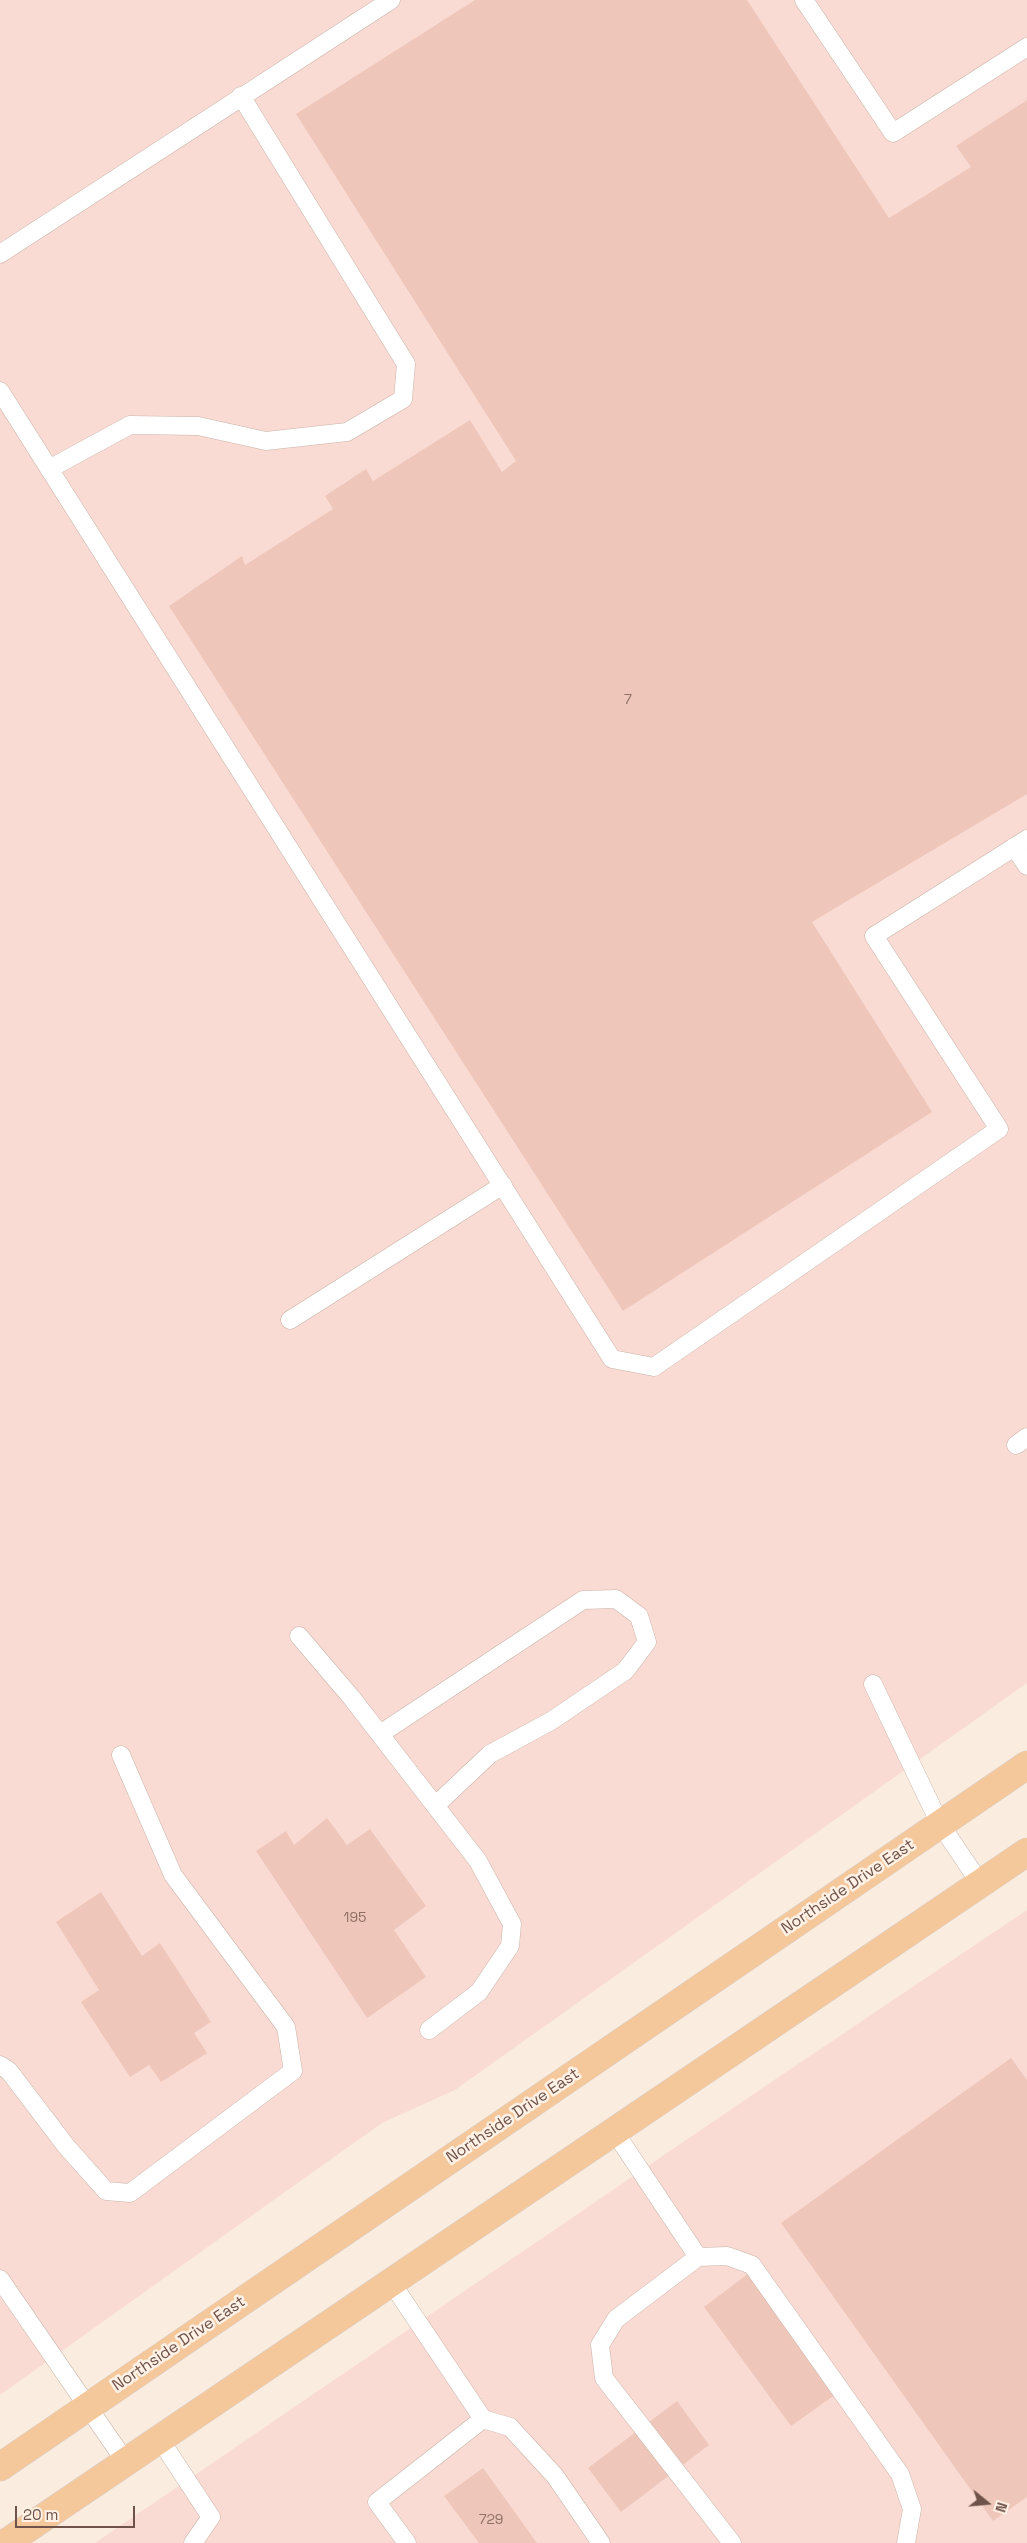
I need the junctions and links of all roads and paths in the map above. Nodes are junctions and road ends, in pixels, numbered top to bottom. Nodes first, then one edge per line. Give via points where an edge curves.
1 (391, 0) edge
2 (804, 0) edge
3 (1027, 46) edge
4 (242, 96) junction
5 (0, 254) edge
6 (0, 391) edge
7 (49, 468) junction
8 (1021, 843) edge
9 (1027, 866) edge
10 (502, 1185) junction
11 (290, 1320) dead end
12 (299, 1636) dead end
13 (874, 1684) dead end
14 (380, 1734) junction
15 (121, 1755) dead end
16 (1027, 1765) edge
17 (436, 1806) junction
18 (940, 1824) junction
19 (1027, 1852) edge
20 (980, 1883) junction
21 (429, 2030) dead end
22 (0, 2065) edge
23 (614, 2131) junction
24 (698, 2257) junction
25 (0, 2279) edge
26 (391, 2282) junction
27 (88, 2407) junction
28 (483, 2419) junction
29 (159, 2438) junction
30 (125, 2461) junction
31 (0, 2467) edge
32 (6, 2543) edge
33 (193, 2543) edge
34 (407, 2543) edge
35 (601, 2543) edge
36 (732, 2543) edge
37 (906, 2543) edge

1 - 4 lane
2 - 3 lane via 894,133
4 - 5 lane
4 - 7 lane via 406,364 403,400 347,432 266,441 198,426 130,425
6 - 7 lane
7 - 10 lane
8 - 9 lane
8 - 10 lane via 874,936 999,1129 654,1367 612,1359
10 - 11 lane
12 - 14 lane
13 - 18 lane
14 - 17 lane
14 - 17 lane via 582,1600 616,1599 639,1616 647,1642 625,1671 551,1721 490,1754
15 - 22 lane via 174,1875 286,2027 293,2071 130,2192 106,2191 66,2146 9,2071
16 - 18 main road, Northside Drive East
17 - 21 lane via 478,1861 512,1924 510,1946 479,1992
18 - 20 lane
18 - 27 main road, Northside Drive East
19 - 20 main road
20 - 23 main road
23 - 24 lane
23 - 26 main road
24 - 36 lane via 616,2319 600,2345 604,2378
24 - 37 lane via 728,2256 752,2265 900,2474 912,2509
25 - 27 lane
26 - 28 lane
26 - 29 main road
27 - 30 lane
27 - 31 main road, Northside Drive East
28 - 34 lane via 377,2502
28 - 35 lane via 510,2427 555,2476
29 - 30 main road
29 - 33 lane via 211,2517
30 - 32 main road

